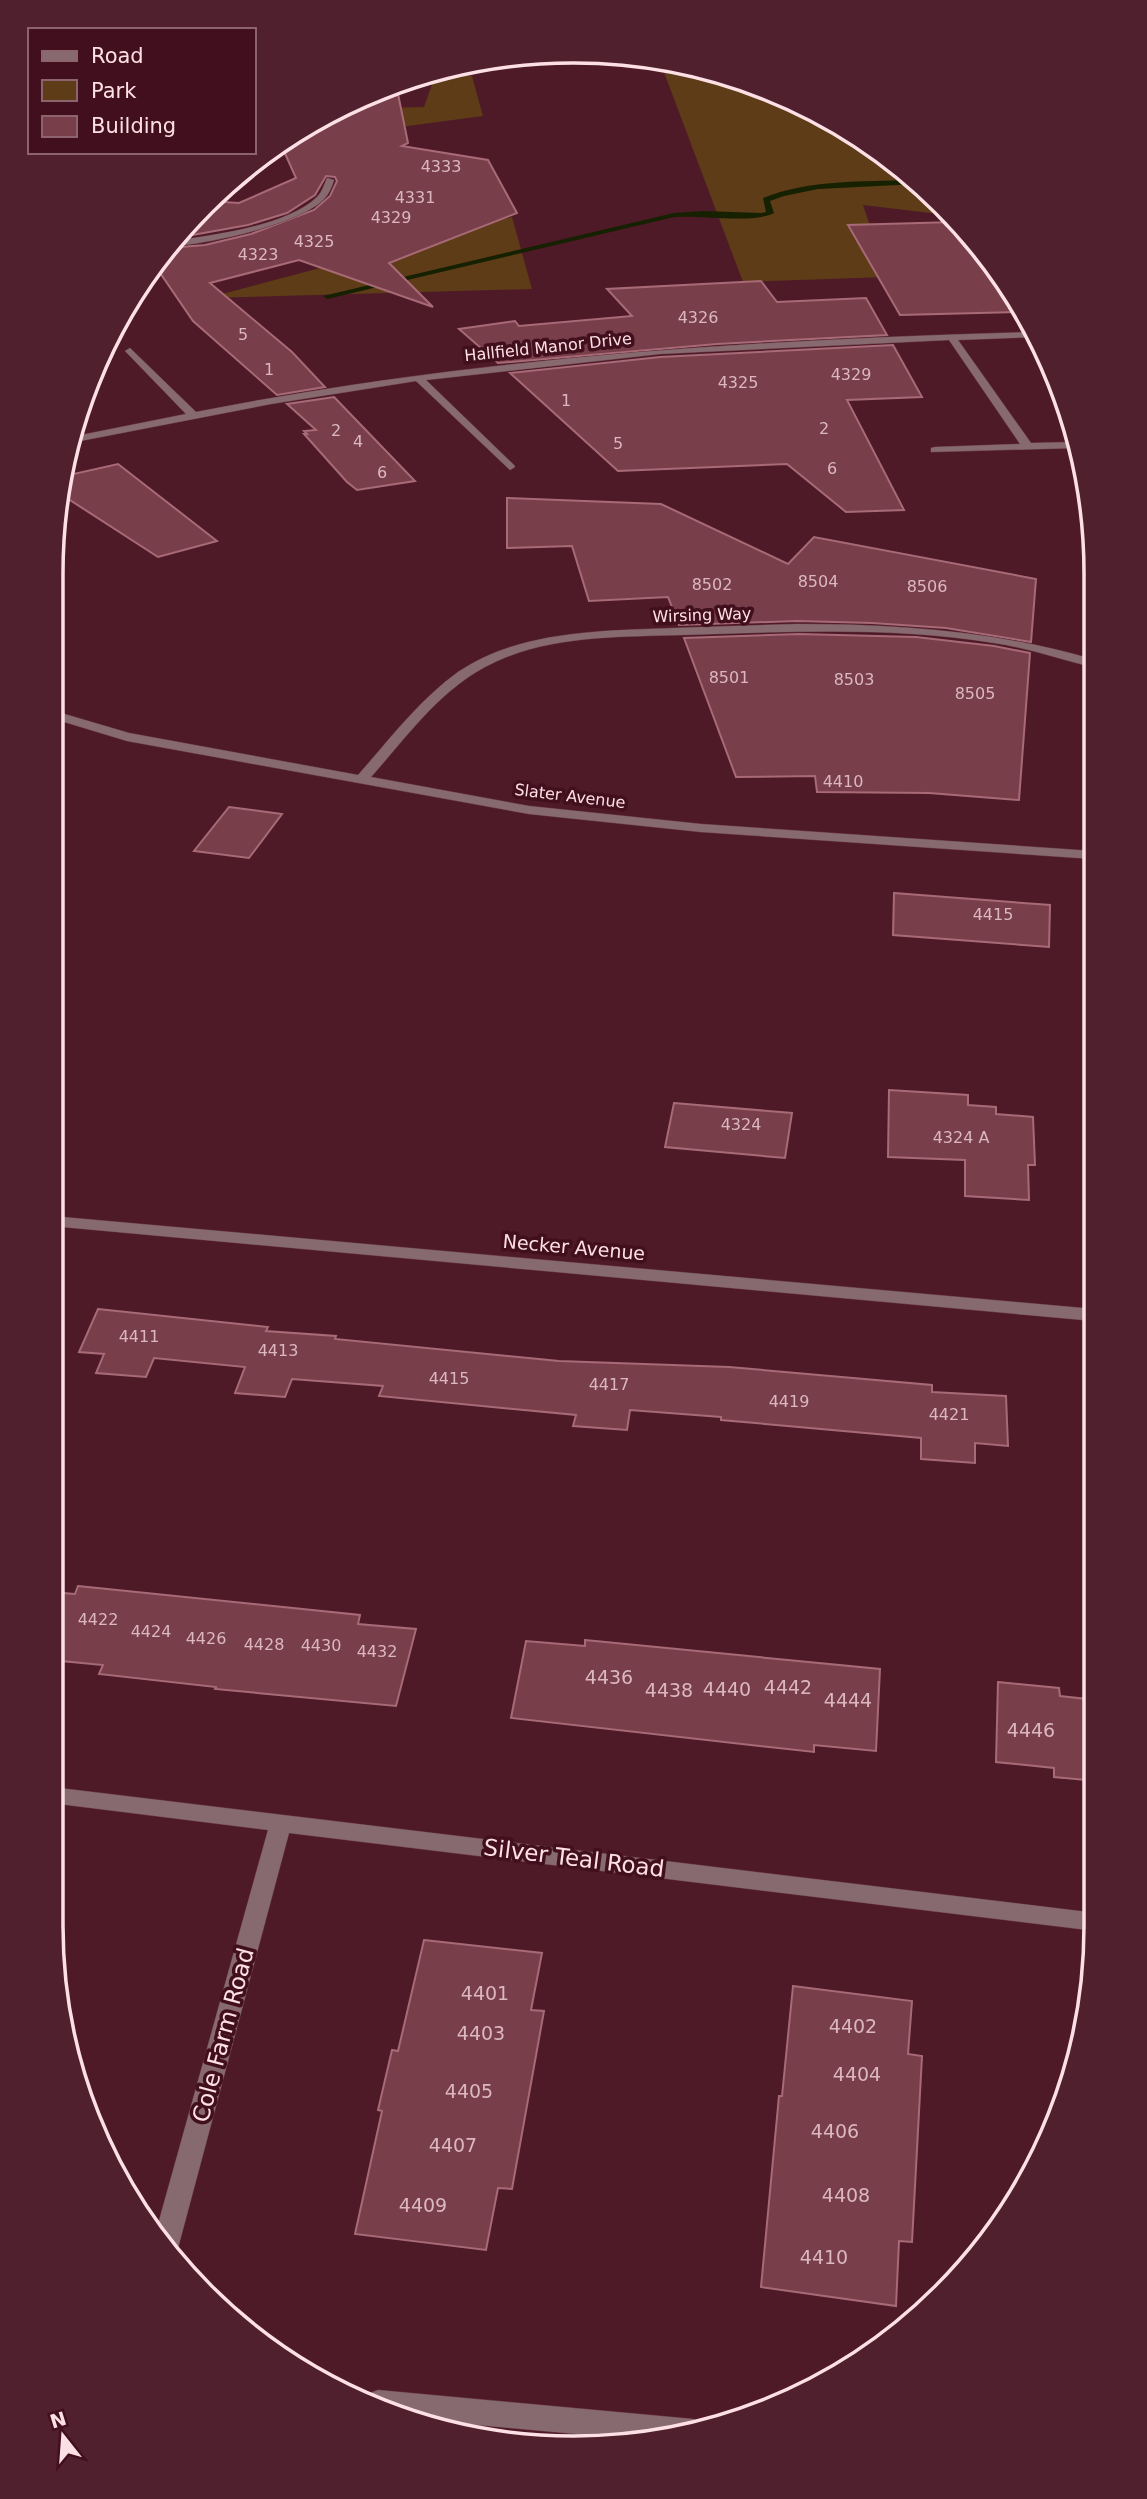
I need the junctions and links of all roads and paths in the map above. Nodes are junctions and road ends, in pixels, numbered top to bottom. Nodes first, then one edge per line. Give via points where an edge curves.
1 (330, 180) dead end
2 (187, 241) edge
3 (1025, 335) edge
4 (951, 338) junction
5 (130, 351) dead end
6 (419, 378) junction
7 (192, 414) junction
8 (81, 438) edge
9 (1068, 444) edge
10 (1027, 446) junction
11 (935, 450) dead end
12 (510, 467) dead end
13 (1084, 661) edge
14 (63, 718) edge
15 (361, 780) junction
16 (1084, 854) edge
17 (63, 1222) edge
18 (1084, 1314) edge
19 (63, 1797) edge
20 (281, 1822) junction
21 (1084, 1921) edge
22 (168, 2236) edge
23 (398, 2405) edge
24 (658, 2429) edge

1 - 2 street via 320,200 293,214
3 - 4 street, Hallfield Manor Drive
4 - 6 street, Hallfield Manor Drive via 698,349
4 - 10 street
5 - 7 street
6 - 7 street, Hallfield Manor Drive
6 - 12 street
7 - 8 street, Hallfield Manor Drive
9 - 10 street
10 - 11 street
13 - 15 street, Wirsing Way via 990,638 888,628 619,634 559,641 502,655 457,678
14 - 15 street, Slater Avenue via 127,737
15 - 16 street, Slater Avenue via 529,810 701,828
17 - 18 street, Necker Avenue
19 - 20 street, Silver Teal Road
20 - 21 street, Silver Teal Road
20 - 22 street, Cole Farm Road
23 - 24 street

